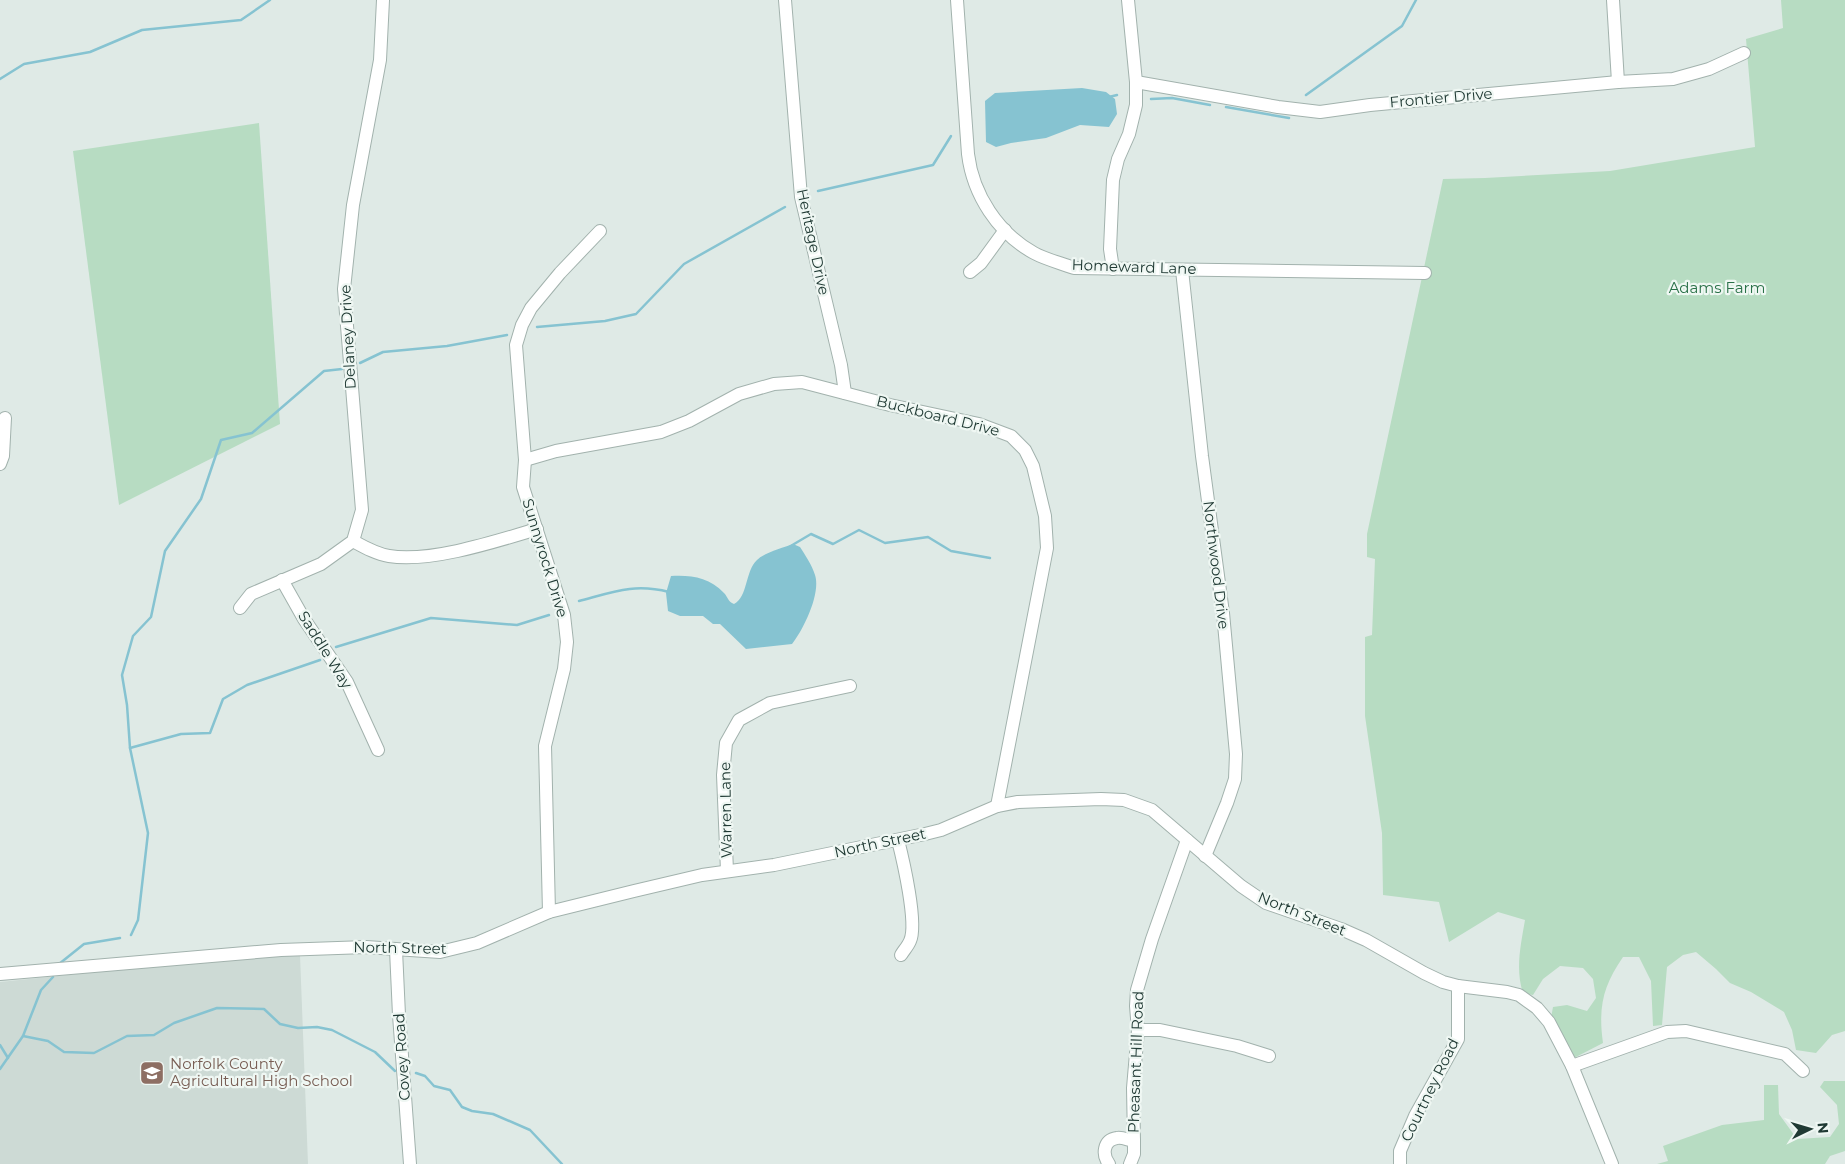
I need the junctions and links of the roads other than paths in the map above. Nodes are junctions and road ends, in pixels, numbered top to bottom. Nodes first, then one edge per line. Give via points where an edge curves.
1 (383, 0) edge
2 (785, 0) edge
3 (957, 0) edge
4 (1128, 0) edge
5 (1613, 0) edge
6 (1744, 53) dead end
7 (1136, 82) junction
8 (1618, 82) junction
9 (1005, 230) junction
10 (600, 231) dead end
11 (1113, 269) junction
12 (1182, 270) junction
13 (970, 272) dead end
14 (1425, 274) dead end
15 (845, 393) junction
16 (5, 418) dead end
17 (525, 460) junction
18 (0, 464) edge
19 (537, 529) junction
20 (353, 541) junction
21 (282, 580) junction
22 (240, 608) dead end
23 (850, 686) dead end
24 (378, 750) dead end
25 (996, 806) junction
26 (898, 840) junction
27 (1187, 840) junction
28 (1205, 856) junction
29 (727, 871) junction
30 (549, 912) junction
31 (396, 950) junction
32 (901, 955) dead end
33 (0, 974) edge
34 (1458, 986) junction
35 (1138, 1030) junction
36 (1269, 1056) dead end
37 (1572, 1066) junction
38 (1803, 1071) dead end
39 (1134, 1141) junction
40 (410, 1164) edge
41 (1109, 1164) edge
42 (1130, 1164) edge
43 (1400, 1164) edge
44 (1612, 1164) edge

1 - 20 street, Delaney Drive via 380,60 353,204 344,289 362,510
2 - 15 street, Heritage Drive via 802,196
3 - 9 street, Homeward Lane via 970,169 979,195
4 - 7 street
5 - 8 street
6 - 8 street, Frontier Drive via 1673,79
7 - 8 street, Frontier Drive via 1320,112
7 - 11 street via 1133,122 1113,180 1110,249
9 - 11 street, Homeward Lane via 1034,253 1074,268
9 - 13 street via 981,263
10 - 17 street, Sunnyrock Drive via 542,294 522,325 516,346
11 - 12 street, Homeward Lane
12 - 14 street, Homeward Lane
12 - 28 street, Northwood Drive via 1225,632 1236,754 1235,779 1228,803
15 - 17 street, Buckboard Drive via 802,382 774,384 739,394 689,422 661,432 556,451
15 - 25 street, Buckboard Drive via 993,428 1017,440 1033,466 1046,516 1047,548
16 - 18 street
17 - 19 street, Sunnyrock Drive via 523,487
19 - 20 street via 435,555 412,557 379,554
19 - 30 street, Sunnyrock Drive via 564,615 567,642 564,669 545,746
20 - 21 street via 321,564
21 - 22 street via 251,594
21 - 24 street, Saddle Way via 347,682
23 - 29 street, Warren Lane via 770,702 739,720 726,744 723,776
25 - 26 street, North Street via 940,830
25 - 27 street, North Street via 1051,800 1124,800 1152,810
26 - 29 street, North Street
26 - 32 street via 913,927 910,941
27 - 28 street, North Street
27 - 35 street, Pheasant Hill Road via 1142,973 1136,1006
28 - 34 street, North Street via 1266,903 1350,932 1424,973
29 - 30 street, North Street
30 - 31 street, North Street via 471,945 440,952
31 - 33 street, North Street via 366,947 281,950
31 - 40 street, Covey Road
34 - 37 street, North Street via 1519,995 1549,1022
34 - 43 street, Courtney Road via 1458,1039 1415,1116 1400,1151
35 - 36 street via 1160,1030
35 - 39 street, Pheasant Hill Road via 1133,1088
37 - 38 street via 1667,1032 1686,1031 1785,1054
37 - 44 street, North Street
39 - 41 street, Pheasant Hill Road via 1119,1138 1110,1141 1104,1154
39 - 42 street, Pheasant Hill Road

